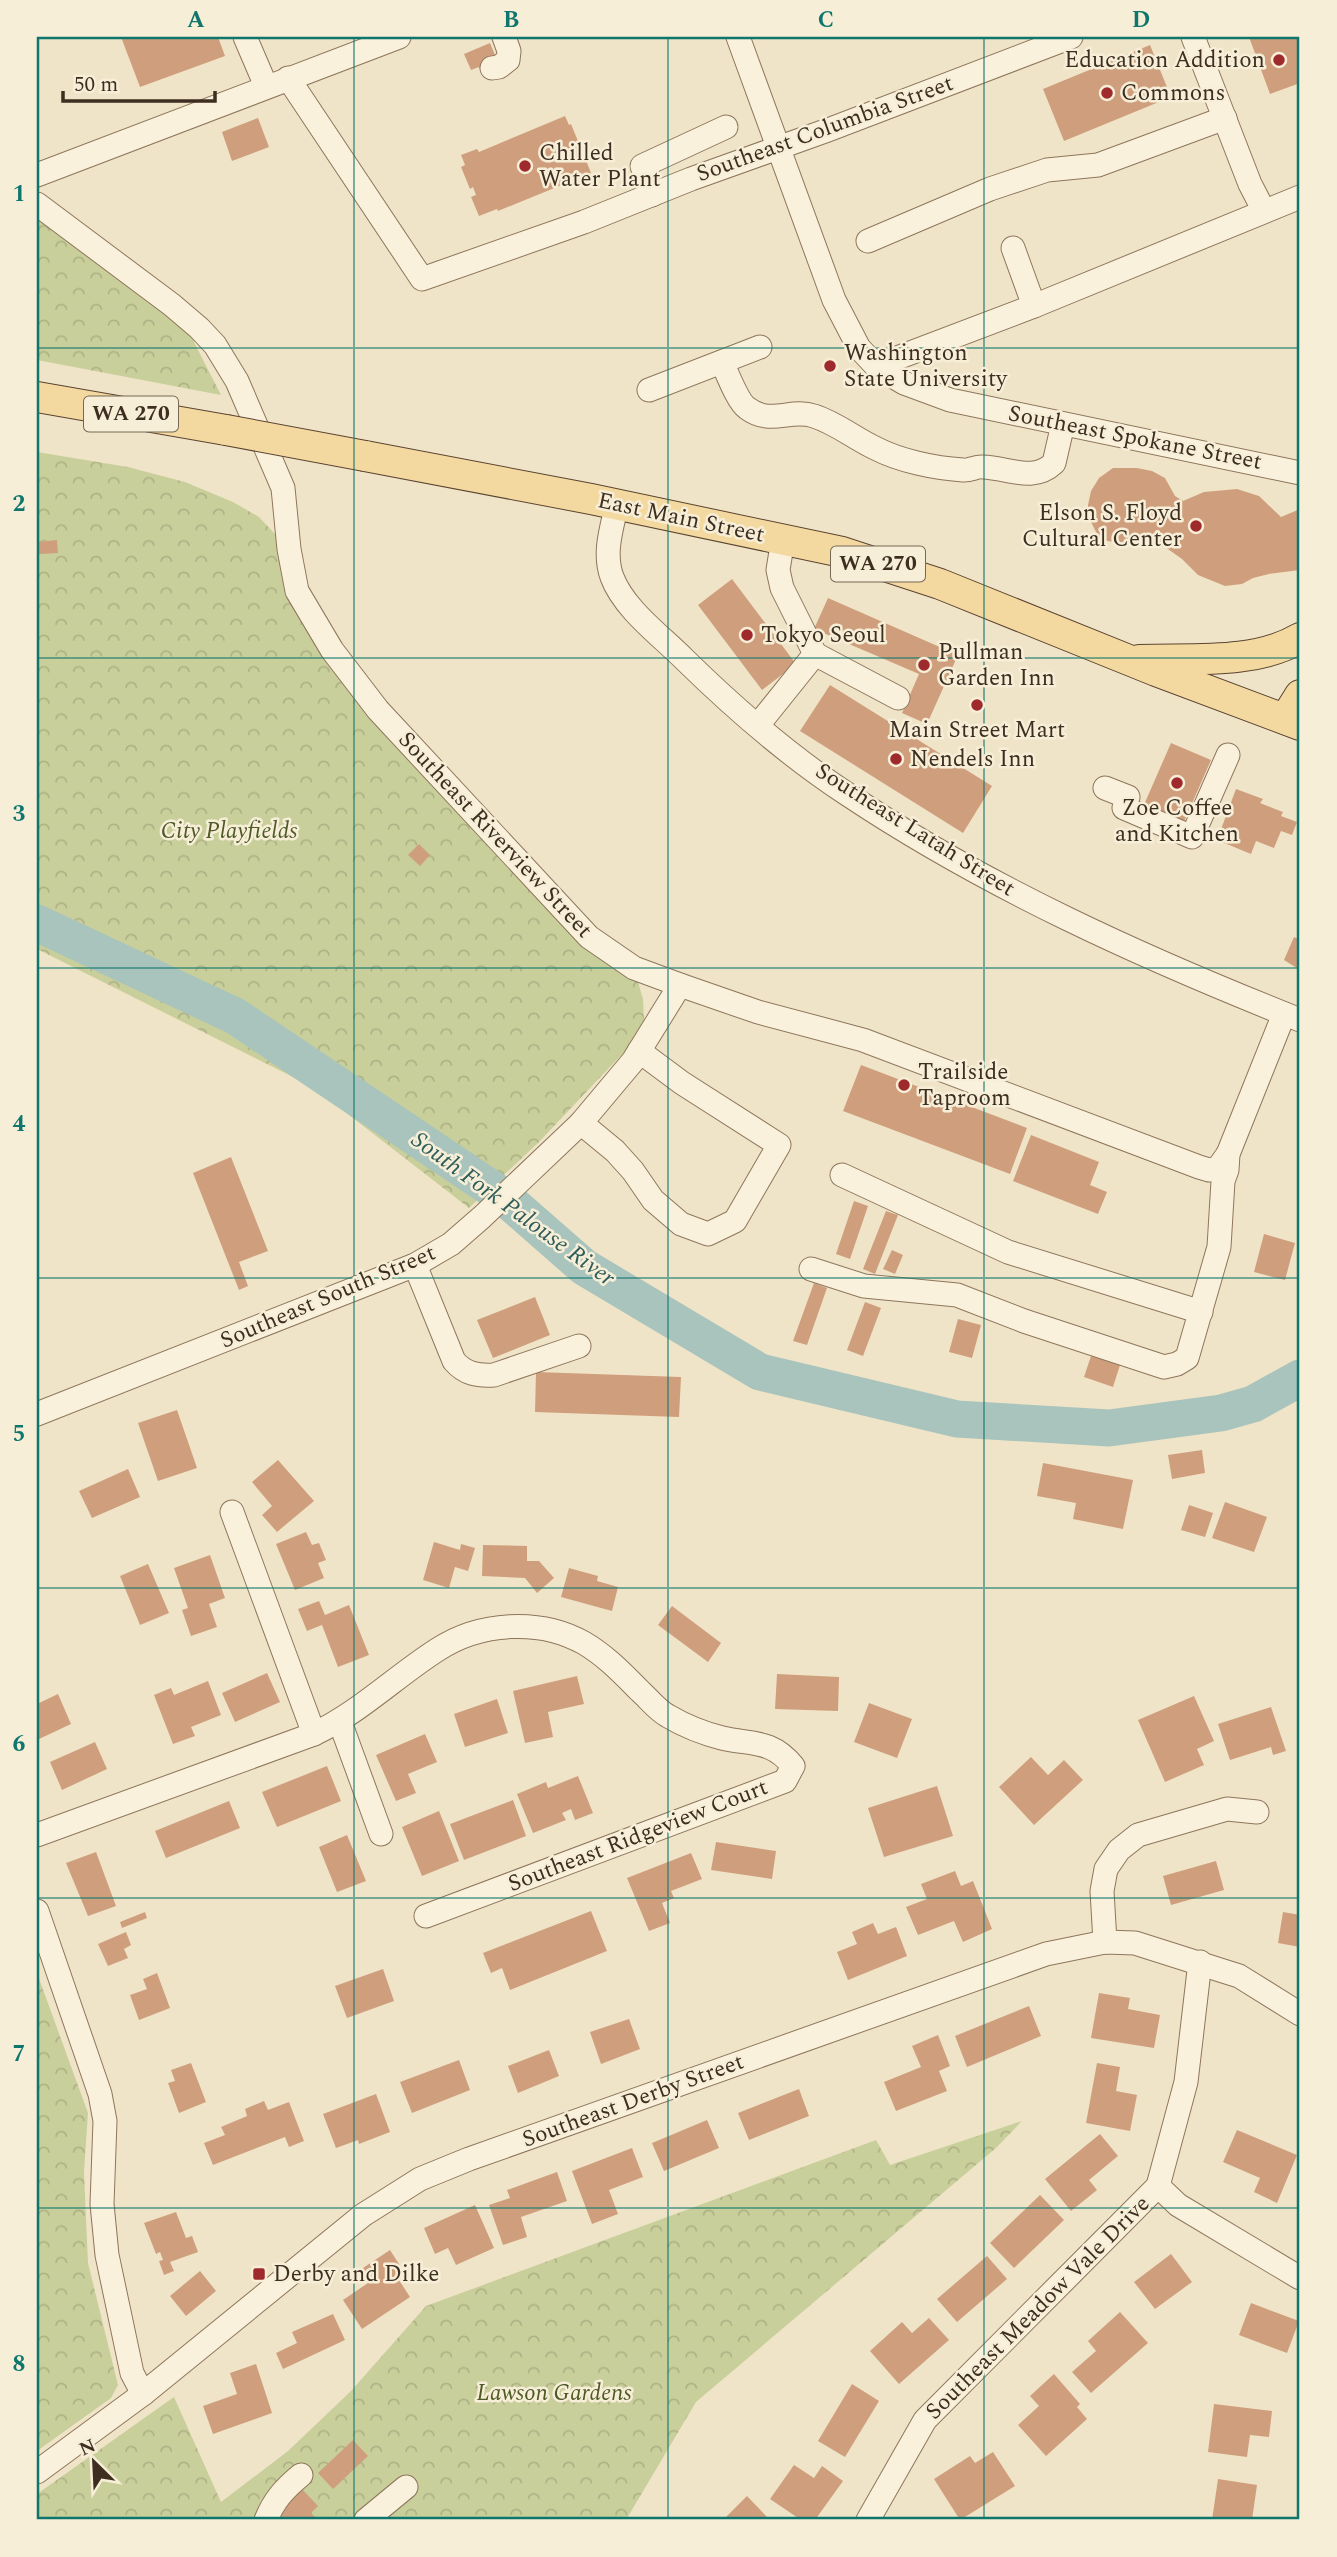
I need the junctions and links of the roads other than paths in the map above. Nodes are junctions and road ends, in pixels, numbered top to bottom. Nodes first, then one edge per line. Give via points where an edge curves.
1 (245, 37) edge
2 (399, 37) edge
3 (504, 37) edge
4 (738, 37) edge
5 (1071, 37) edge
6 (1193, 37) edge
7 (492, 68) dead end
8 (288, 78) junction
9 (266, 86) junction
10 (1225, 118) junction
11 (726, 127) dead end
12 (778, 147) junction
13 (37, 175) edge
14 (652, 195) junction
15 (1300, 197) edge
16 (37, 204) edge
17 (1264, 211) junction
18 (868, 241) dead end
19 (1013, 247) dead end
20 (1034, 306) junction
21 (760, 347) dead end
22 (722, 362) junction
23 (876, 366) junction
24 (649, 390) dead end
25 (37, 397) edge
26 (1063, 424) junction
27 (1300, 473) edge
28 (617, 504) junction
29 (783, 539) junction
30 (1300, 638) edge
31 (815, 654) junction
32 (1129, 660) junction
33 (898, 698) dead end
34 (1295, 713) edge
35 (758, 725) junction
36 (1228, 755) dead end
37 (1105, 788) dead end
38 (680, 985) junction
39 (1292, 1017) edge
40 (639, 1051) junction
41 (581, 1123) junction
42 (1228, 1154) junction
43 (842, 1175) dead end
44 (415, 1265) junction
45 (811, 1269) dead end
46 (1201, 1312) junction
47 (579, 1346) dead end
48 (37, 1414) edge
49 (232, 1512) dead end
50 (340, 1722) junction
51 (314, 1734) junction
52 (1257, 1812) dead end
53 (381, 1834) dead end
54 (37, 1835) edge
55 (37, 1911) edge
56 (426, 1916) dead end
57 (1105, 1942) junction
58 (1200, 1962) junction
59 (1300, 2014) edge
60 (1158, 2186) junction
61 (1300, 2278) edge
62 (142, 2394) junction
63 (37, 2472) edge
64 (301, 2475) dead end
65 (405, 2487) dead end
66 (266, 2520) edge
67 (366, 2520) edge
68 (868, 2520) edge

1 - 9 street
2 - 8 street
3 - 7 street via 508,60
4 - 12 street, Southeast Spokane Street
5 - 12 street, Southeast Columbia Street
6 - 10 street
8 - 9 street
8 - 14 street, Southeast Columbia Street via 422,279
9 - 13 street
10 - 17 street
10 - 18 street via 1098,165 1047,170 990,189
11 - 14 street via 642,166
12 - 14 street, Southeast Columbia Street
12 - 23 street, Southeast Spokane Street via 834,300 859,348
15 - 17 street
16 - 38 street, Southeast Riverview Street via 200,328 215,345 237,381 282,488 298,591 332,650 378,710 589,937 634,968
17 - 20 street
19 - 20 street
20 - 23 street
21 - 22 street
22 - 24 street
22 - 26 street via 744,407 761,416 811,415 876,449 965,471 981,466 1024,474 1041,472 1054,463
23 - 26 street, Southeast Spokane Street via 904,383 950,400
25 - 28 main road, East Main Street / WA 270, bridge
26 - 27 street, Southeast Spokane Street
28 - 29 main road, East Main Street / WA 270
28 - 35 street, Southeast Latah Street via 607,554 621,594 695,670
29 - 31 street via 778,570 782,588
29 - 32 main road, East Main Street / WA 270 via 842,552 940,584
30 - 32 main road via 1257,654
31 - 33 street
31 - 35 street
32 - 34 main road, East Main Street / WA 270
35 - 39 street, Southeast Latah Street via 845,793 1041,907
36 - 37 street via 1192,837 1124,808 1128,797
38 - 40 street, Southeast South Street
38 - 42 street, Southeast Riverview Street via 770,1016 863,1040 1199,1167 1218,1168
39 - 42 street
40 - 41 street, Southeast South Street
40 - 41 street via 779,1145 735,1221 708,1234 681,1224 653,1200 615,1150
41 - 44 street, Southeast South Street via 451,1244
42 - 46 street via 1219,1247
43 - 46 street via 1008,1252
44 - 47 street via 454,1361 462,1370 494,1375
44 - 48 street, Southeast South Street
45 - 46 street via 864,1286 957,1295 1164,1367 1187,1358
49 - 51 street
50 - 51 street, Southeast Ridgeview Court
50 - 53 street
50 - 56 street, Southeast Ridgeview Court via 438,1648 475,1632 512,1626 547,1628 606,1656 663,1714 692,1729 763,1744 782,1752 793,1766 785,1781
51 - 54 street, Southeast Ridgeview Court
52 - 57 street via 1227,1809 1138,1835 1119,1850 1106,1869 1102,1891
55 - 62 street via 100,2094 105,2121 102,2204 107,2255 132,2373
57 - 58 street, Southeast Derby Street via 1135,1943
57 - 62 street, Southeast Derby Street via 1046,1954 420,2179 363,2215
58 - 59 street, Southeast Derby Street via 1239,1976
58 - 60 street, Southeast Meadow Vale Drive via 1186,2082
60 - 61 street via 1178,2205
60 - 68 street, Southeast Meadow Vale Drive via 925,2420
62 - 63 street, Southeast Derby Street
64 - 66 street via 273,2503
65 - 67 street

